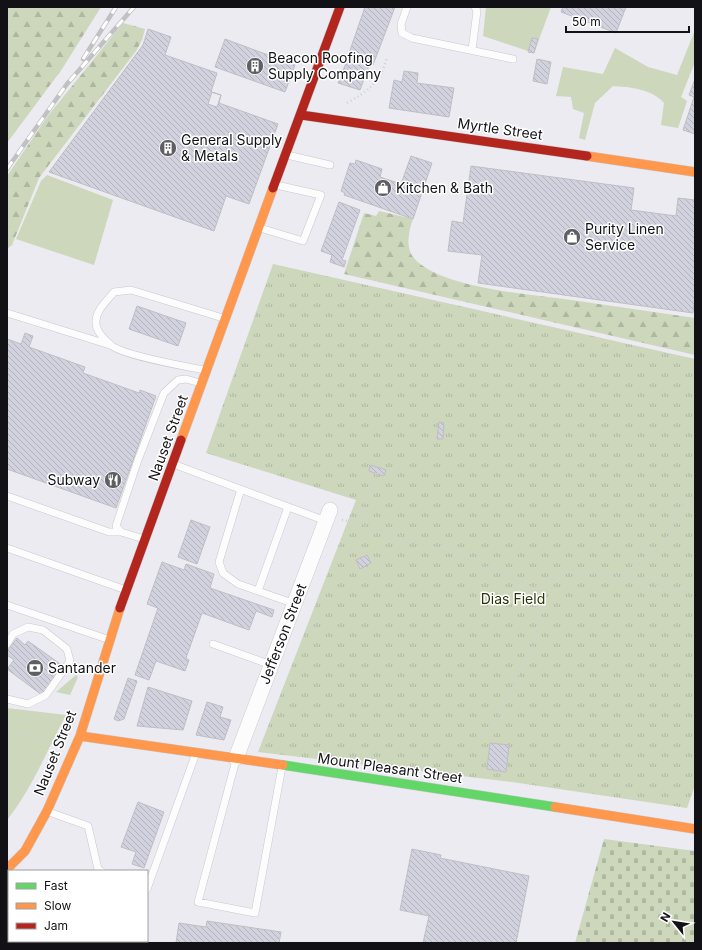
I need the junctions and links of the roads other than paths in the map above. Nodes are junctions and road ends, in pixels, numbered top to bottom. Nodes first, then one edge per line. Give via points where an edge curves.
1 (340, 7) edge
2 (406, 7) edge
3 (475, 7) edge
4 (472, 50) junction
5 (513, 58) dead end
6 (301, 115) junction
7 (286, 154) junction
8 (330, 164) dead end
9 (695, 172) edge
10 (275, 185) junction
11 (260, 228) junction
12 (7, 313) edge
13 (226, 319) junction
14 (112, 346) junction
15 (206, 371) junction
16 (202, 383) junction
17 (173, 464) junction
18 (241, 489) junction
19 (7, 496) edge
20 (288, 507) junction
21 (333, 517) joint
22 (121, 532) junction
23 (146, 539) junction
24 (7, 548) edge
25 (127, 590) junction
26 (258, 591) junction
27 (295, 604) junction
28 (7, 605) edge
29 (109, 640) junction
30 (7, 644) edge
31 (213, 644) dead end
32 (272, 665) junction
33 (7, 699) edge
34 (80, 736) junction
35 (196, 753) junction
36 (236, 758) junction
37 (282, 766) junction
38 (47, 811) junction
39 (695, 829) edge
40 (7, 869) edge
41 (100, 870) edge
42 (148, 886) edge

1 - 6 main road, Nauset Street
2 - 4 lane via 401,24 402,33 412,38
3 - 4 lane via 477,11
4 - 5 lane
6 - 7 main road, Nauset Street
6 - 9 main road, Myrtle Street
7 - 8 lane
7 - 10 main road, Nauset Street
10 - 11 main road, Nauset Street
10 - 11 lane via 321,195 303,241
11 - 13 main road, Nauset Street
12 - 14 lane
13 - 14 lane via 138,291 114,292 100,309 96,323 100,334
13 - 15 main road, Nauset Street
14 - 15 lane via 134,354
15 - 16 main road, Nauset Street
16 - 17 main road, Nauset Street
16 - 22 lane via 178,380 164,393 116,526
17 - 18 lane
17 - 23 main road, Nauset Street
18 - 20 lane
18 - 26 lane via 219,562 223,573 238,584
19 - 22 lane via 109,532
20 - 21 lane
20 - 26 lane
21 - 27 street, Jefferson Street
22 - 23 lane
23 - 25 main road, Nauset Street
24 - 25 lane
25 - 29 main road, Nauset Street
26 - 27 lane
27 - 32 street, Jefferson Street
28 - 29 lane
29 - 34 main road, Nauset Street
30 - 33 lane via 13,634 28,627 43,630 66,649 70,661 46,695 28,704
31 - 32 lane
32 - 36 street, Jefferson Street
34 - 35 main road, Mount Pleasant Street
34 - 38 main road, Nauset Street
35 - 36 main road, Mount Pleasant Street
35 - 42 lane
36 - 37 main road, Mount Pleasant Street
36 - 37 lane via 198,902 255,913
37 - 39 main road, Mount Pleasant Street
38 - 40 main road, Nauset Street via 25,851
38 - 41 lane via 88,826

